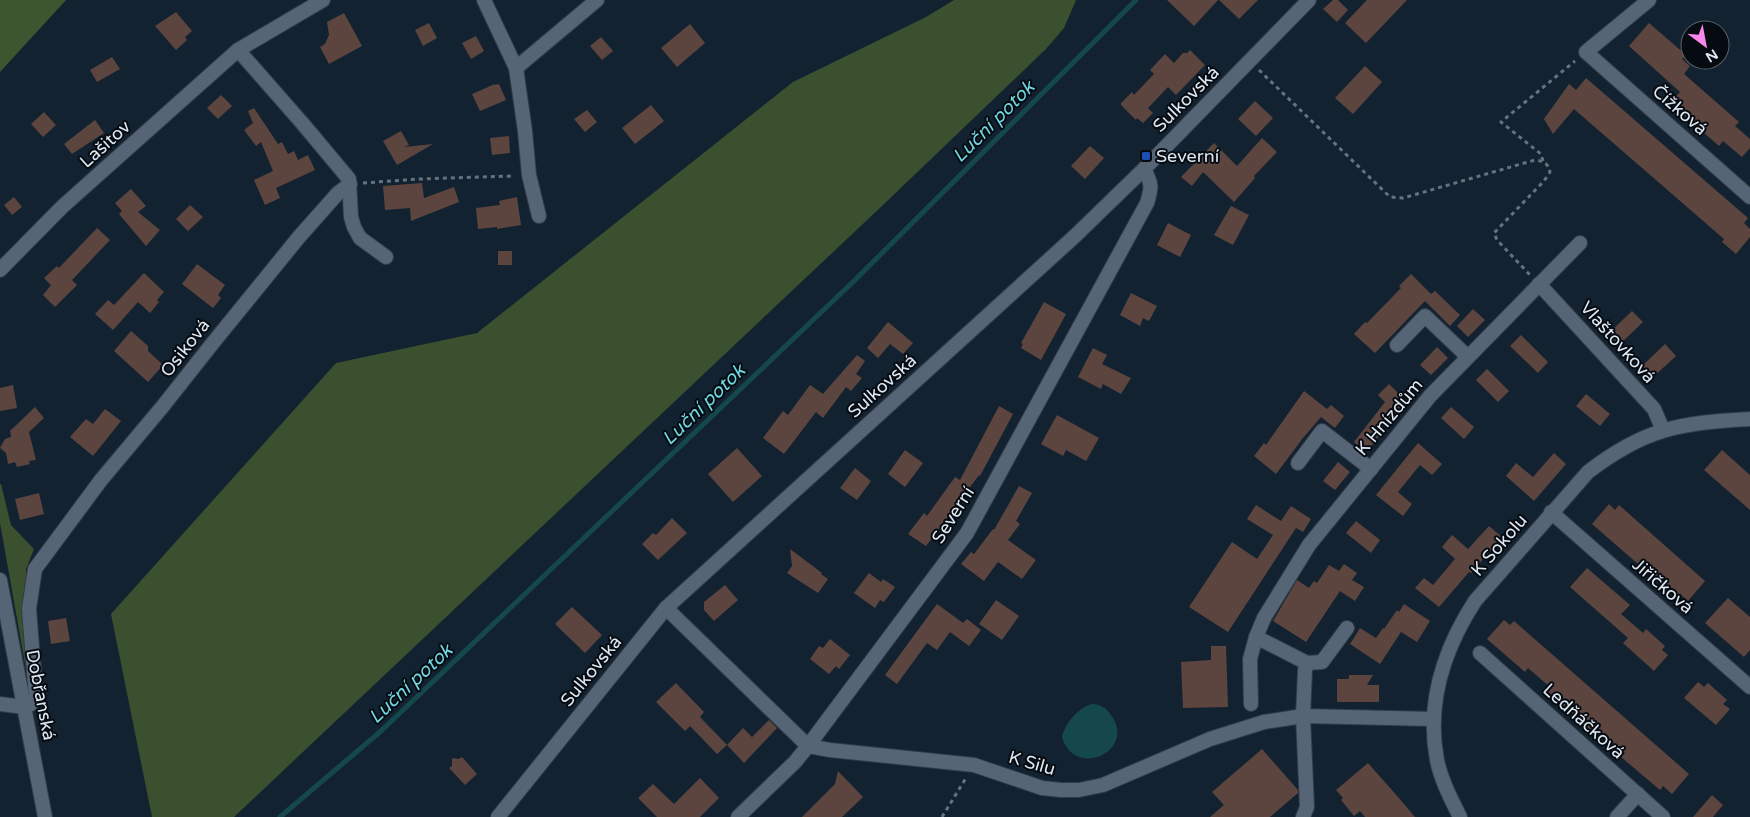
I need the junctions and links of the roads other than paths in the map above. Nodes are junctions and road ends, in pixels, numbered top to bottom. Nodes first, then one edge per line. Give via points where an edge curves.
1 (323, 0) edge
2 (484, 0) edge
3 (597, 0) edge
4 (1309, 0) edge
5 (1649, 0) edge
6 (238, 50) junction
7 (516, 68) junction
8 (1144, 169) junction
9 (350, 184) junction
10 (1750, 197) edge
11 (539, 216) dead end
12 (1580, 243) dead end
13 (386, 257) dead end
14 (0, 270) edge
15 (1539, 284) junction
16 (1398, 345) dead end
17 (1468, 357) junction
18 (1750, 419) edge
19 (1663, 430) junction
20 (1298, 463) dead end
21 (1371, 469) junction
22 (1551, 512) junction
23 (0, 580) edge
24 (666, 608) junction
25 (1347, 628) dead end
26 (1256, 637) junction
27 (1480, 653) dead end
28 (1307, 663) junction
29 (1750, 687) edge
30 (0, 704) edge
31 (1251, 704) dead end
32 (24, 706) junction
33 (1303, 716) junction
34 (1433, 719) junction
35 (808, 746) junction
36 (1638, 794) junction
37 (45, 817) edge
38 (498, 817) edge
39 (738, 817) edge
40 (1303, 817) edge
41 (1460, 817) edge
42 (1617, 817) edge
43 (1664, 817) edge

1 - 6 street, Lašitov
2 - 7 street
3 - 7 street
4 - 8 street, Sulkovská
5 - 10 street, Čížková via 1586,52
6 - 9 street via 315,138
6 - 14 street, Lašitov via 62,207
7 - 11 street via 529,175
8 - 24 street, Sulkovská via 1075,236
8 - 35 street, Severní via 1151,182 1147,203 967,533
9 - 13 street via 354,227 360,238
9 - 32 street, Osiková via 338,193 293,244 101,480 34,568 29,609 36,697 31,704
12 - 15 street, K Hnízdům
15 - 17 street, K Hnízdům
15 - 19 street, Vlaštovková via 1654,409
16 - 17 street via 1426,316
17 - 21 street, K Hnízdům via 1430,396
18 - 19 street, K Sokolu via 1686,424
19 - 22 street, K Sokolu via 1610,454 1588,472
20 - 21 street via 1322,431
21 - 26 street, K Hnízdům via 1309,545 1264,618
22 - 29 street, Jiřičková
22 - 34 street, K Sokolu via 1474,601 1460,624 1449,647 1439,682
23 - 32 street, Dobřanská
24 - 35 street
24 - 38 street, Sulkovská
25 - 28 street via 1322,662
26 - 28 street
26 - 31 street, K Hnízdům via 1250,659
27 - 36 street, Ledňáčková
28 - 33 street
30 - 32 street
32 - 37 street, Dobřanská
33 - 34 street, K Silu
33 - 35 street, K Silu via 1264,722 1210,739 1103,785 1079,790 1042,788 974,765
33 - 40 street via 1307,807
34 - 41 street, K Sokolu via 1444,783
35 - 39 street, Severní
36 - 42 street
36 - 43 street, Ledňáčková

